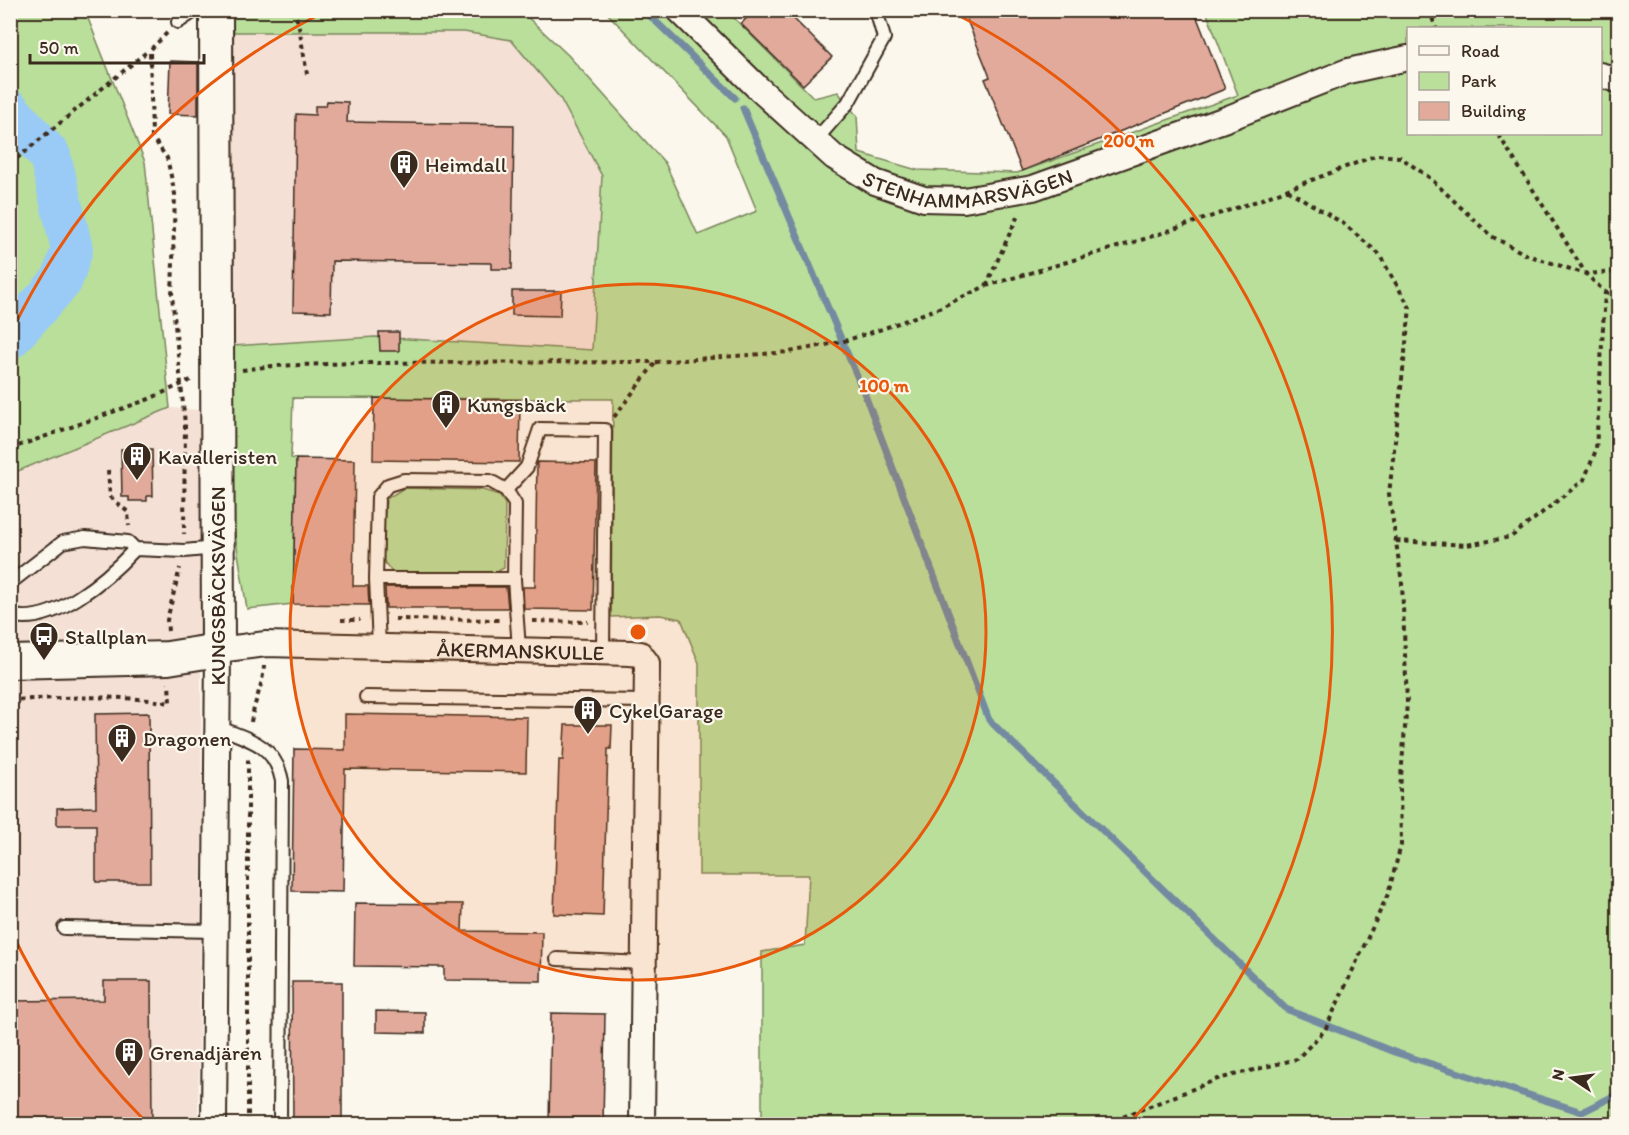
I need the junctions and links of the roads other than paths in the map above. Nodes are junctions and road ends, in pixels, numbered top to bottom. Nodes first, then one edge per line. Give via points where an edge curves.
1 (196, 10) edge
2 (216, 10) edge
3 (680, 10) edge
4 (876, 10) edge
5 (178, 22) road end
6 (1407, 57) edge
7 (1602, 76) edge
8 (1618, 80) edge
9 (814, 142) junction
10 (507, 490) junction
11 (131, 545) junction
12 (217, 548) junction
13 (376, 579) junction
14 (514, 579) junction
15 (10, 583) edge
16 (10, 615) edge
17 (379, 646) junction
18 (519, 649) junction
19 (218, 650) junction
20 (603, 652) junction
21 (10, 662) edge
22 (366, 697) dead end
23 (646, 701) junction
24 (217, 727) junction
25 (64, 928) dead end
26 (215, 931) junction
27 (557, 959) dead end
28 (644, 963) junction
29 (214, 1125) edge
30 (280, 1125) edge
31 (642, 1125) edge

1 - 5 lane
2 - 12 street, KUNGSBÄCKSVÄGEN
3 - 9 street, STENHAMMARSVÄGEN
4 - 9 lane via 884,38 848,103
6 - 9 street, STENHAMMARSVÄGEN via 1348,71 1033,188 963,200 924,199 874,182
7 - 8 street
10 - 13 lane via 490,481 404,480 388,485 378,497
10 - 14 lane via 515,504
10 - 20 lane via 527,467 540,429 605,430
11 - 12 lane via 184,551
11 - 15 lane via 85,538 63,542
11 - 16 lane via 116,570 88,591 46,614 20,618
12 - 19 street, KUNGSBÄCKSVÄGEN
13 - 14 lane
13 - 17 lane
14 - 18 lane
17 - 18 street, ÅKERMANSKULLE
17 - 19 street, ÅKERMANSKULLE via 266,644
18 - 20 street, ÅKERMANSKULLE
19 - 21 street via 168,658
19 - 24 street, KUNGSBÄCKSVÄGEN
20 - 23 street, ÅKERMANSKULLE via 640,654 647,663
22 - 23 lane
23 - 28 street, ÅKERMANSKULLE
24 - 26 street, KUNGSBÄCKSVÄGEN
24 - 30 lane via 268,750 279,763 282,781
25 - 26 lane
26 - 29 street, KUNGSBÄCKSVÄGEN
27 - 28 lane
28 - 31 street, ÅKERMANSKULLE

